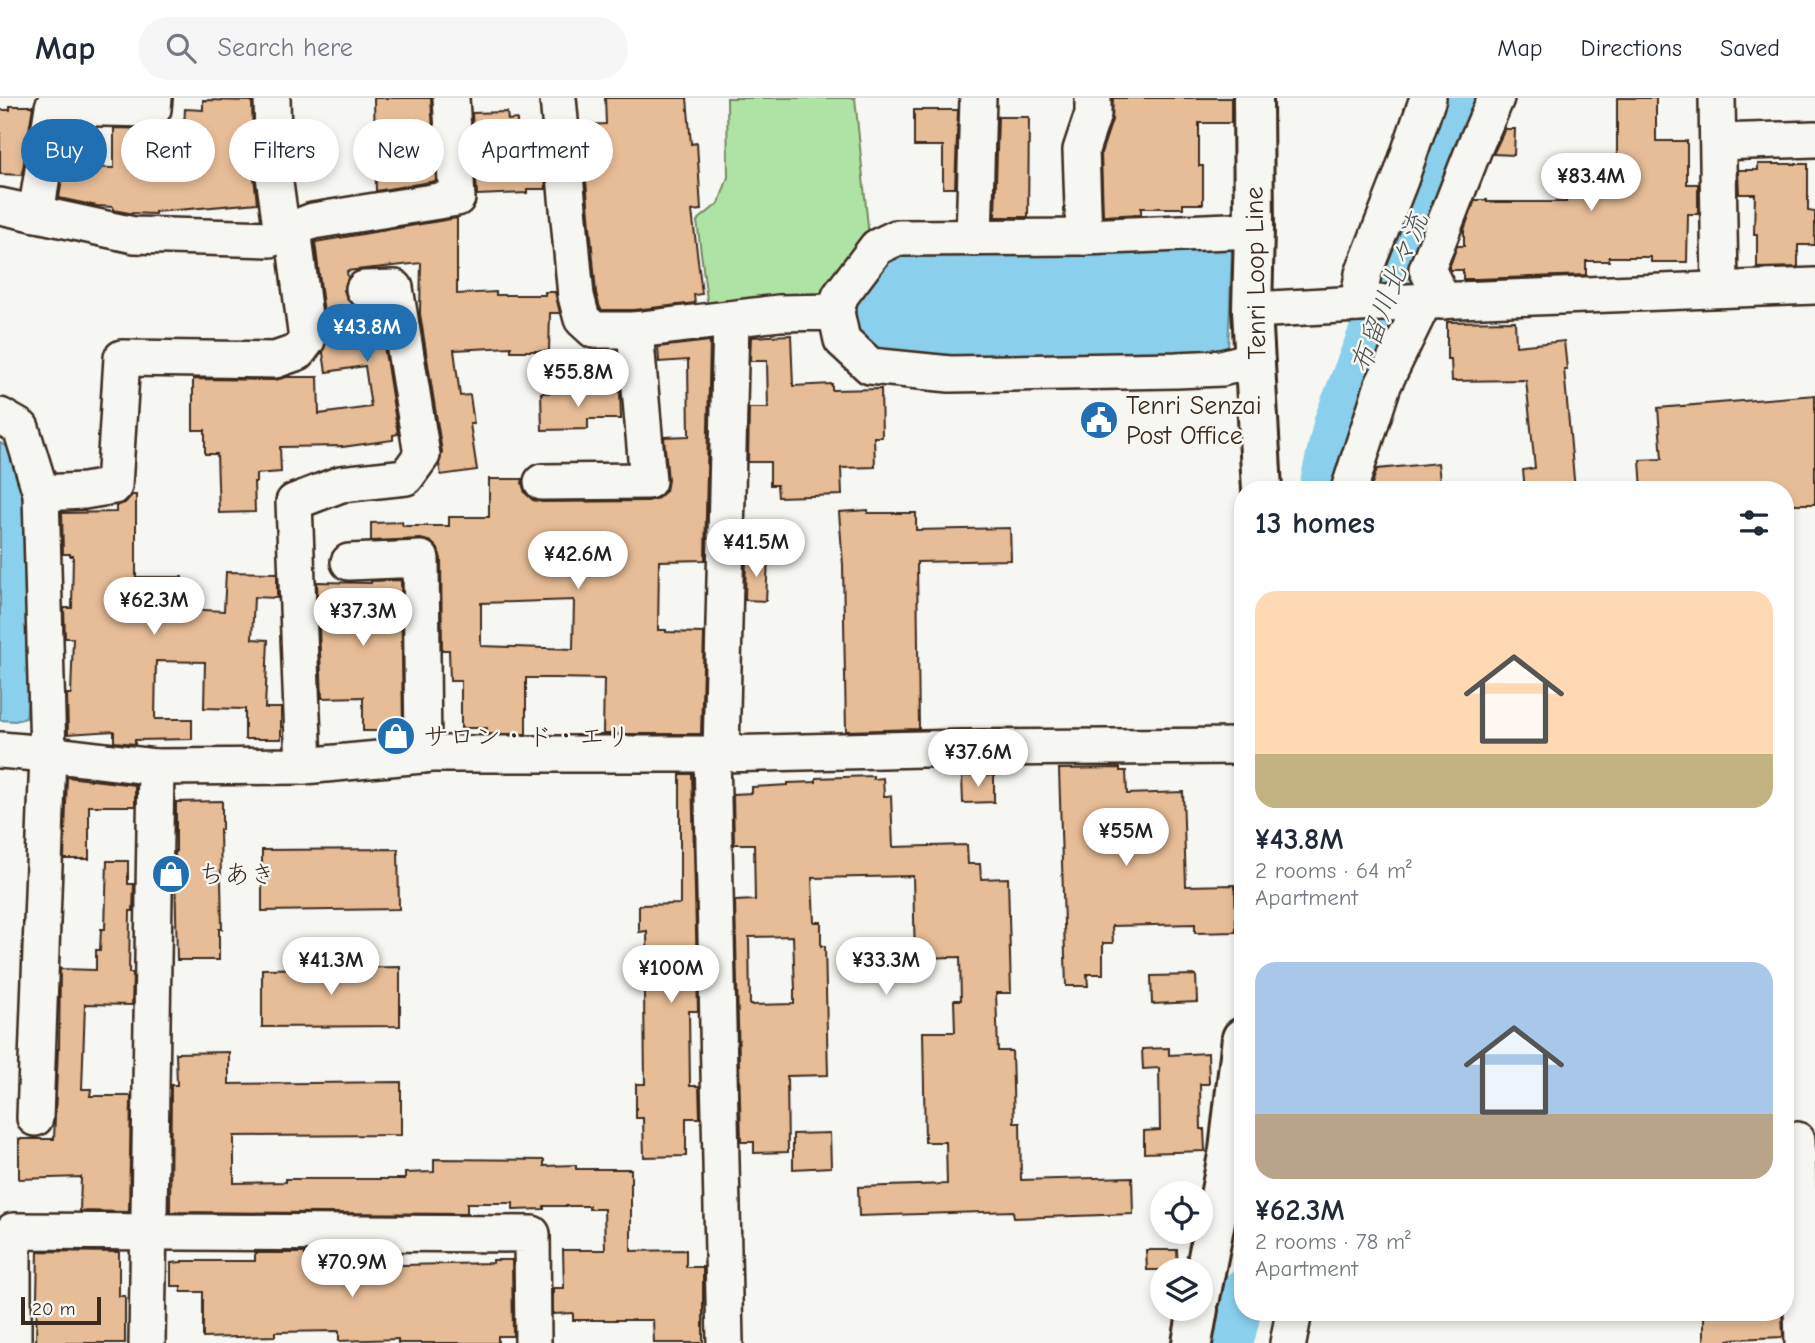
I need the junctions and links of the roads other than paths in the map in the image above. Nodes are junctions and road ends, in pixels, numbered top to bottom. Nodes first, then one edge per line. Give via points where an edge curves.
1 (155, 98) edge
2 (272, 98) edge
3 (451, 98) edge
4 (558, 98) edge
5 (978, 98) edge
6 (1093, 98) edge
7 (1253, 98) edge
8 (1428, 98) edge
9 (1496, 98) edge
10 (1717, 98) edge
11 (1815, 139) edge
12 (1718, 142) junction
13 (0, 206) edge
14 (36, 214) junction
15 (1254, 230) junction
16 (288, 231) junction
17 (1084, 237) junction
18 (974, 238) junction
19 (1815, 286) edge
20 (364, 289) dead end
21 (1720, 289) junction
22 (1428, 301) junction
23 (1357, 304) junction
24 (1252, 310) junction
25 (836, 312) junction
26 (731, 319) junction
27 (635, 330) junction
28 (1256, 359) junction
29 (0, 416) edge
30 (1262, 481) edge
31 (1352, 481) edge
32 (542, 482) dead end
33 (41, 493) junction
34 (349, 562) dead end
35 (1234, 746) edge
36 (0, 750) edge
37 (48, 754) junction
38 (716, 754) junction
39 (423, 755) junction
40 (304, 766) junction
41 (156, 767) junction
42 (35, 1118) dead end
43 (1799, 1140) edge
44 (1234, 1159) edge
45 (149, 1231) junction
46 (1210, 1258) edge
47 (1196, 1321) edge
48 (1292, 1321) edge
49 (12, 1343) edge
50 (147, 1343) edge
51 (533, 1343) edge
52 (724, 1343) edge
53 (1192, 1343) edge
54 (1288, 1343) edge
55 (1803, 1343) edge

1 - 14 street via 153,109 53,107
2 - 16 street via 274,176
3 - 16 street via 457,198 313,221
4 - 27 street via 582,319 594,330
5 - 18 street
6 - 17 street via 1082,150
7 - 15 main road, Tenri Loop Line
8 - 23 street via 1363,274
9 - 22 street via 1427,269
10 - 12 street
11 - 12 street
12 - 21 street
13 - 14 street
14 - 16 street via 134,235 270,239
15 - 17 street
15 - 24 main road, Tenri Loop Line
16 - 33 street via 307,340 298,352 275,360 122,358 114,486
17 - 18 street
18 - 25 street via 896,239 877,247 840,296
19 - 21 street
20 - 40 street via 395,288 422,456 406,477 341,484 294,502
21 - 22 street
22 - 23 street
22 - 31 street via 1383,385
23 - 24 street
24 - 28 main road, Tenri Loop Line
25 - 26 street
25 - 28 street via 842,340 870,366 950,374 1222,368
26 - 27 street
26 - 38 street
27 - 32 street via 648,481
28 - 30 main road, Tenri Loop Line
29 - 33 street via 21,428
33 - 37 street
34 - 39 street via 421,559
35 - 38 street
36 - 37 street
37 - 41 street
37 - 42 street
38 - 39 street
38 - 52 street
39 - 40 street
40 - 41 street
41 - 45 street
43 - 55 street
44 - 46 main road
45 - 49 street via 13,1231
45 - 50 street
45 - 51 street via 532,1234
47 - 53 main road
48 - 54 street

